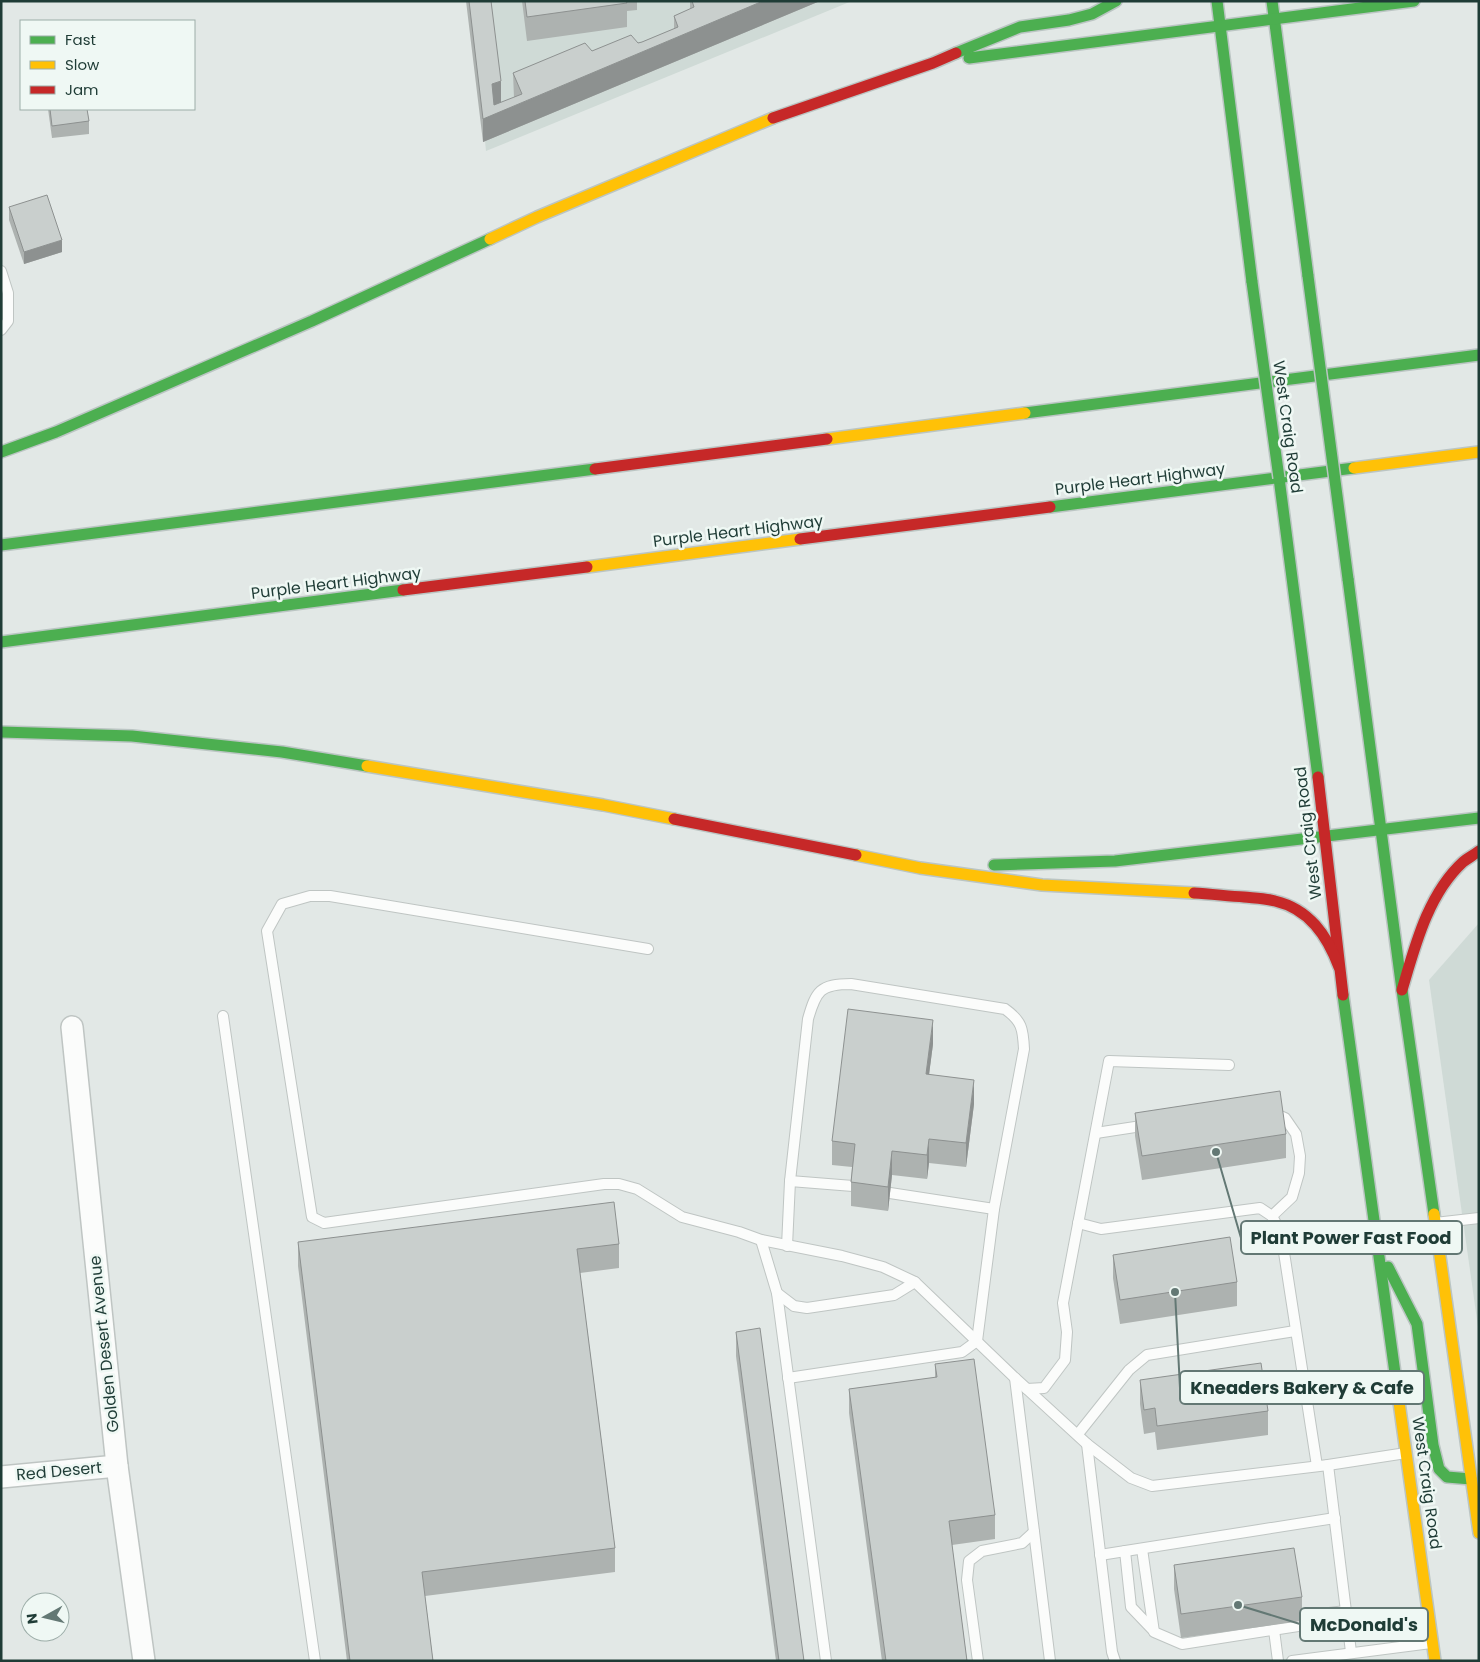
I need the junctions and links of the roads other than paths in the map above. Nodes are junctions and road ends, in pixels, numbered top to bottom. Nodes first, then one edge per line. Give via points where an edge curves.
1 (1116, 1) edge
2 (1217, 1) edge
3 (1272, 1) edge
4 (1414, 1) edge
5 (1274, 20) junction
6 (1220, 26) junction
7 (933, 63) junction
8 (1, 271) edge
9 (1, 330) edge
10 (1479, 355) edge
11 (1, 452) edge
12 (1479, 452) edge
13 (1, 545) edge
14 (1, 642) edge
15 (1, 732) edge
16 (1479, 818) edge
17 (1381, 830) junction
18 (1326, 837) junction
19 (1479, 851) edge
20 (920, 868) junction
21 (648, 949) dead end
22 (1339, 967) junction
23 (1402, 990) junction
24 (223, 1016) dead end
25 (72, 1027) dead end
26 (1229, 1065) dead end
27 (1256, 1110) edge
28 (1162, 1123) edge
29 (1096, 1132) junction
30 (790, 1181) junction
31 (853, 1186) edge
32 (890, 1193) edge
33 (994, 1209) junction
34 (1272, 1216) junction
35 (1479, 1218) edge
36 (1078, 1223) junction
37 (1434, 1224) junction
38 (761, 1240) junction
39 (787, 1246) junction
40 (1378, 1246) junction
41 (915, 1282) junction
42 (777, 1293) junction
43 (1296, 1331) junction
44 (977, 1341) junction
45 (788, 1378) junction
46 (1016, 1378) junction
47 (1027, 1389) junction
48 (1078, 1434) junction
49 (1479, 1441) edge
50 (1466, 1442) junction
51 (1087, 1444) junction
52 (1407, 1452) junction
53 (1323, 1465) junction
54 (116, 1466) junction
55 (1, 1477) edge
56 (1475, 1479) edge
57 (1335, 1518) junction
58 (1034, 1532) junction
59 (1479, 1533) edge
60 (1142, 1549) junction
61 (1124, 1551) junction
62 (1100, 1556) junction
63 (1346, 1611) junction
64 (1274, 1630) junction
65 (1154, 1632) junction
66 (1432, 1643) junction
67 (1351, 1652) junction
68 (1333, 1658) edge
69 (144, 1661) edge
70 (315, 1661) edge
71 (826, 1661) edge
72 (978, 1661) edge
73 (1050, 1661) edge
74 (1115, 1661) edge
75 (1278, 1661) edge
76 (1292, 1661) edge
77 (1435, 1661) edge

1 - 7 main road via 1092,14 1020,27
2 - 6 main road, West Craig Road
3 - 5 main road
4 - 5 main road
5 - 6 main road
5 - 17 main road, bridge
6 - 7 main road
6 - 18 main road, West Craig Road, bridge
7 - 11 main road via 787,112 537,217 56,432
8 - 9 lane via 8,293 8,321
10 - 13 main road
12 - 14 main road, Purple Heart Highway
15 - 20 main road via 132,736 282,752 603,805
16 - 17 main road
17 - 18 main road
17 - 23 main road
18 - 20 main road via 1115,861
18 - 22 main road, West Craig Road
19 - 23 main road via 1469,855 1449,877 1424,921
20 - 22 main road via 1042,885 1197,892 1282,903 1309,916 1328,941
21 - 38 lane via 330,896 310,896 282,904 267,931 312,1217 324,1223 619,1184 637,1189 682,1217
22 - 40 main road, West Craig Road
23 - 37 main road
24 - 70 lane
25 - 54 street, Golden Desert Avenue
26 - 29 lane via 1110,1061
27 - 34 lane via 1285,1118 1296,1134 1300,1156 1292,1197
28 - 29 lane
29 - 36 lane
30 - 31 lane
30 - 33 lane via 808,1020 814,1000 822,990 837,984 851,984 1005,1009 1017,1018 1023,1030 1024,1049
30 - 39 lane
32 - 33 lane
33 - 44 lane
34 - 36 lane via 1260,1208 1101,1229
34 - 43 lane via 1281,1233
35 - 37 lane
36 - 47 lane via 1062,1304 1067,1332 1065,1360 1044,1388
37 - 50 main road
38 - 39 lane
38 - 42 lane
39 - 41 lane via 883,1267
40 - 52 main road, West Craig Road
40 - 56 main road via 1417,1324 1439,1469 1448,1477
41 - 42 lane via 894,1295 806,1308 794,1306
41 - 44 lane
42 - 45 lane
43 - 48 lane via 1147,1355 1129,1370
43 - 53 lane
44 - 45 lane via 962,1352
44 - 46 lane
45 - 71 lane
46 - 47 lane
46 - 58 lane
47 - 48 lane
48 - 51 lane
49 - 50 lane
50 - 56 main road
51 - 53 lane via 1130,1478 1152,1486
51 - 62 lane
52 - 53 lane
52 - 66 main road, West Craig Road
53 - 57 lane
54 - 55 street, Red Desert
54 - 69 street, Golden Desert Avenue
56 - 59 main road
57 - 60 lane
57 - 63 lane
58 - 72 lane via 1022,1543 982,1551 969,1561 967,1580
58 - 73 lane
60 - 61 lane
60 - 65 lane
61 - 62 lane
61 - 65 lane via 1132,1607
62 - 74 lane
63 - 64 lane via 1329,1613 1311,1624
63 - 67 lane
64 - 65 lane via 1182,1644
64 - 75 lane
66 - 67 lane
66 - 77 main road, West Craig Road
67 - 68 lane
68 - 76 lane

